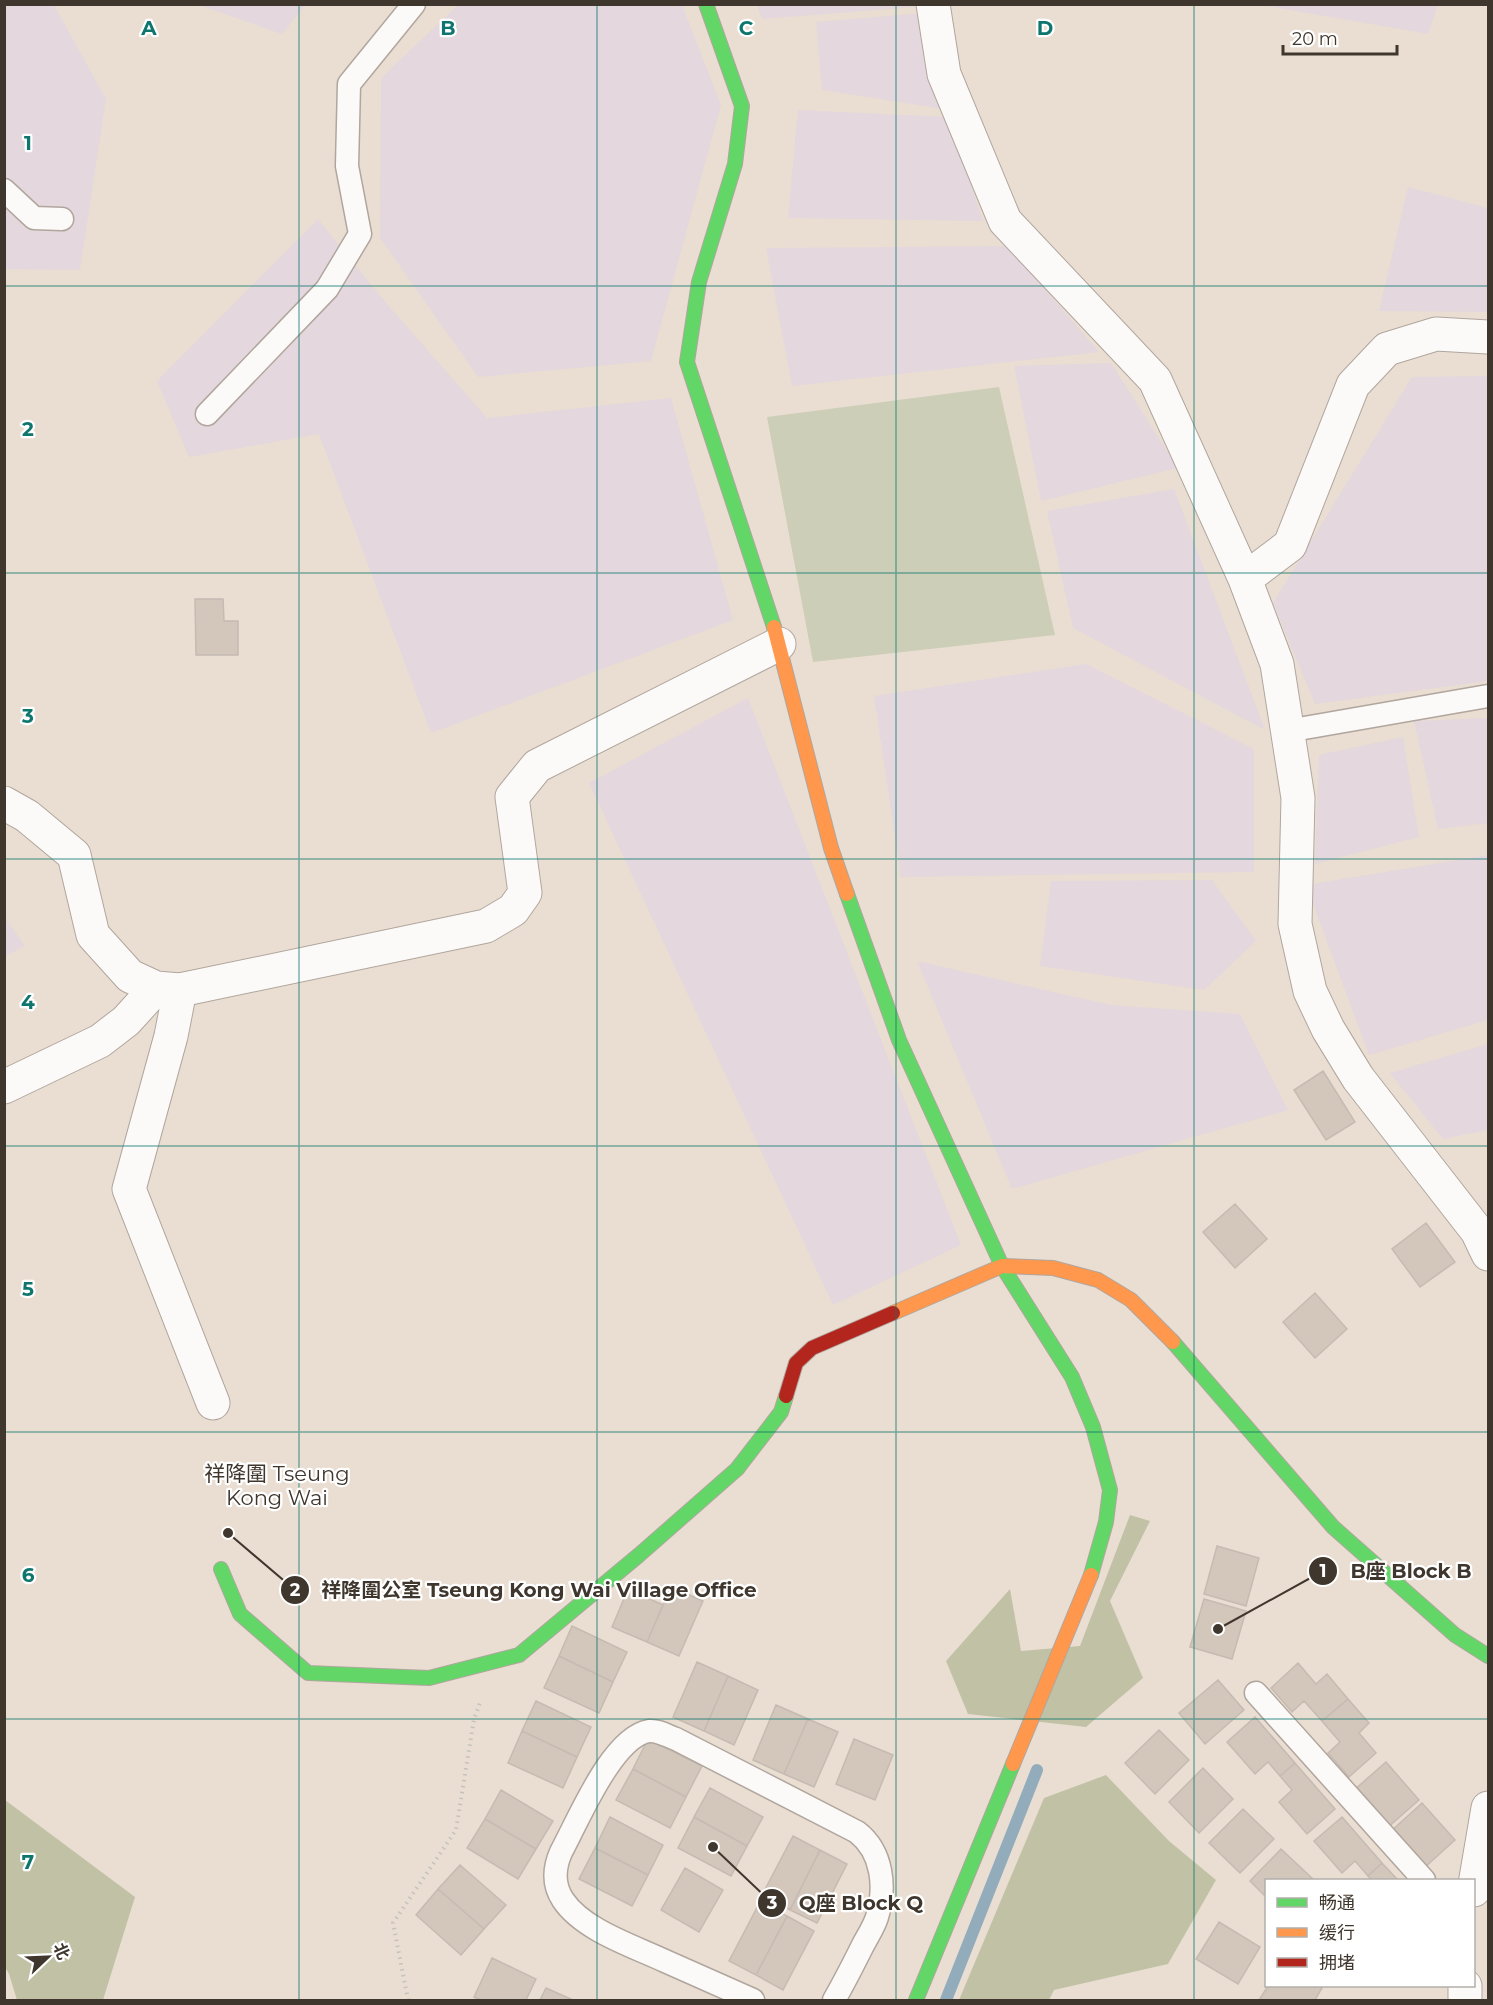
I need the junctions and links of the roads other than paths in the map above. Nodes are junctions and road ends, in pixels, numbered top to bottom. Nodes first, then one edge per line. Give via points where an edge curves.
1 (414, 4) edge
2 (706, 4) edge
3 (933, 4) edge
4 (4, 190) edge
5 (62, 219) dead end
6 (1488, 337) edge
7 (207, 414) dead end
8 (1245, 579) junction
9 (779, 644) junction
10 (1488, 696) edge
11 (1287, 731) junction
12 (4, 803) edge
13 (168, 989) junction
14 (4, 1087) edge
15 (1488, 1254) edge
16 (1002, 1266) junction
17 (213, 1403) dead end
18 (221, 1569) dead end
19 (1488, 1656) edge
20 (1256, 1693) dead end
21 (1488, 1809) edge
22 (1422, 1879) edge
23 (1475, 1879) edge
24 (753, 2001) edge
25 (834, 2001) edge
26 (916, 2001) edge

1 - 7 lane via 349,84 347,166 360,234 327,289
2 - 9 street via 742,106 735,164 699,282 687,362
3 - 8 street via 944,74 1005,222 1155,381
4 - 5 lane via 34,218
6 - 8 street via 1436,334 1387,349 1353,384 1290,544
8 - 11 street via 1277,664
9 - 13 street via 537,766 512,797 525,892 513,910 486,926
9 - 16 street via 831,848 865,948 899,1040
10 - 11 lane
11 - 15 street via 1298,798 1295,924 1310,991 1358,1078 1477,1231
12 - 13 street via 27,816 74,855 93,935 129,975
13 - 14 street via 100,1041
13 - 17 street via 171,1036 129,1189
16 - 18 street via 812,1348 796,1363 781,1412 737,1469 519,1655 429,1678 308,1673 240,1614
16 - 19 street via 1053,1268 1098,1280 1131,1300 1182,1351 1333,1527 1455,1635
16 - 26 street via 1072,1377 1093,1427 1110,1490 1094,1567
20 - 22 lane
21 - 23 street
24 - 25 lane via 617,1939 579,1917 562,1899 554,1868 561,1852 608,1764 626,1743 648,1731 676,1739 865,1838 880,1868 881,1892 876,1918

